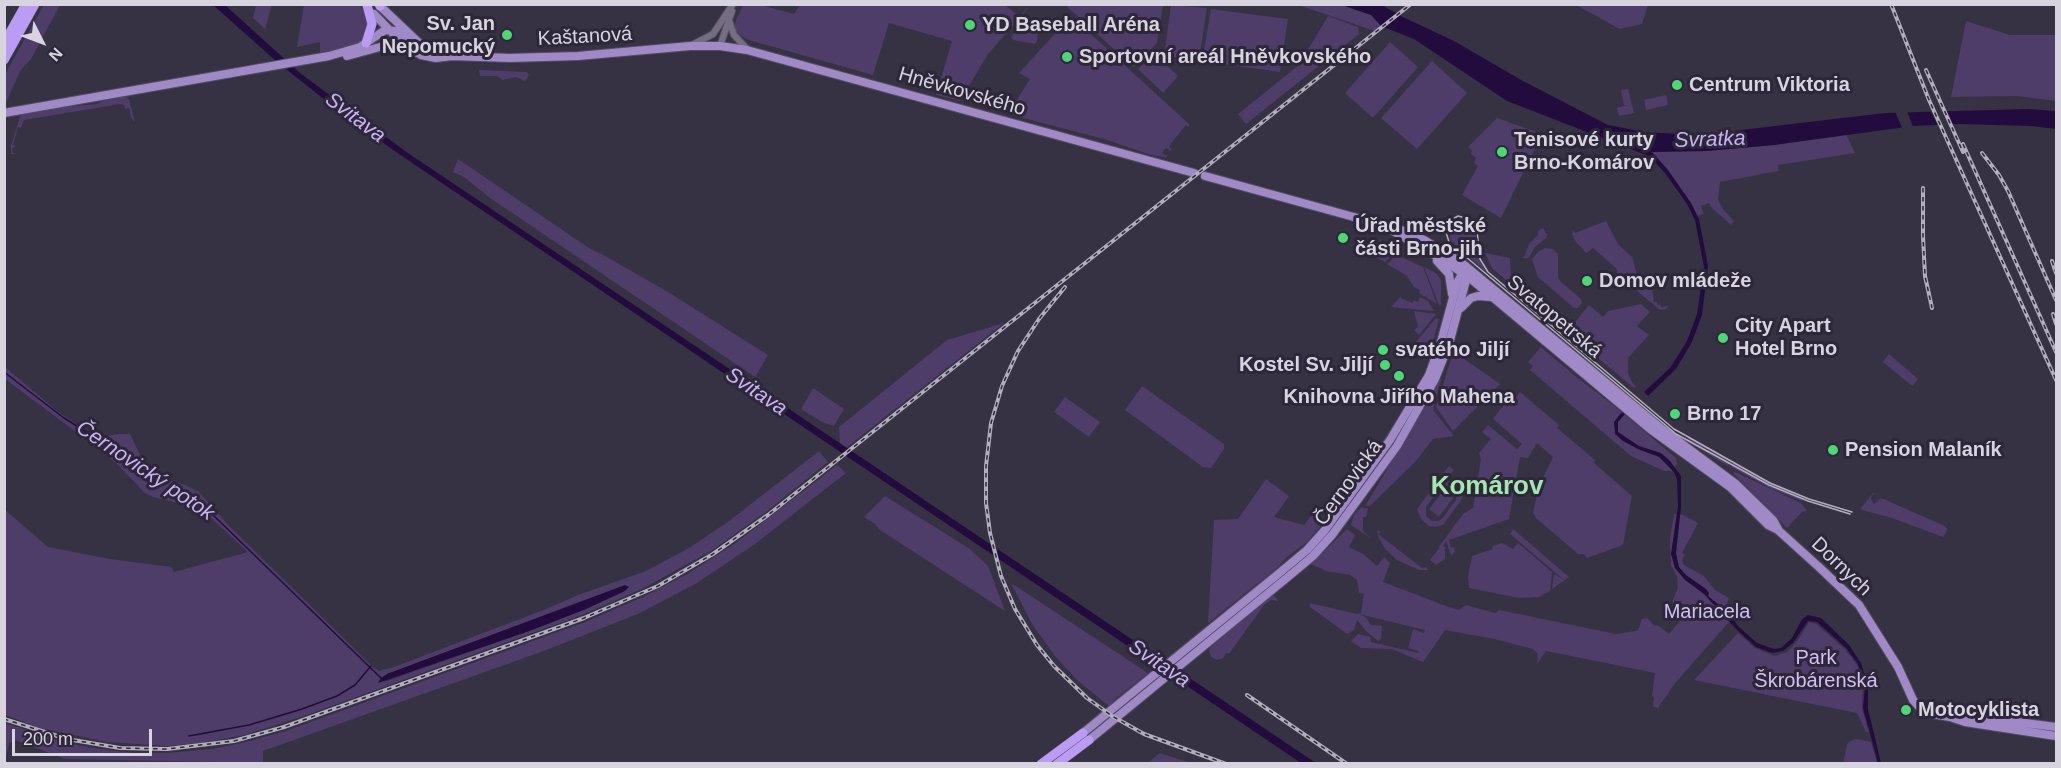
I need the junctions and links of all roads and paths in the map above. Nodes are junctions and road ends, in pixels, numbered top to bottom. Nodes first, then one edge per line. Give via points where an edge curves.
1 (26, 4) edge
2 (36, 4) edge
3 (734, 4) edge
4 (367, 5) edge
5 (380, 9) edge
6 (729, 20) junction
7 (387, 29) junction
8 (4, 43) edge
9 (366, 43) junction
10 (419, 43) junction
11 (404, 45) junction
12 (690, 46) junction
13 (720, 46) junction
14 (747, 50) junction
15 (355, 55) junction
16 (329, 56) junction
17 (452, 56) junction
18 (4, 60) edge
19 (4, 113) edge
20 (1194, 173) dead end
21 (1205, 176) dead end
22 (1388, 228) junction
23 (1421, 247) junction
24 (1467, 272) junction
25 (1493, 297) junction
26 (1453, 314) junction
27 (1714, 476) joint
28 (1778, 530) junction
29 (1950, 717) junction
30 (2056, 727) edge
31 (2056, 736) edge
32 (1086, 737) junction
33 (1041, 764) edge
34 (1057, 764) edge

1 - 8 highway
2 - 18 highway
3 - 6 street
3 - 12 street via 713,34
4 - 5 highway
4 - 9 highway via 372,24
5 - 7 main road, Kaštanová
5 - 10 main road, Kaštanová
6 - 13 street
6 - 14 street via 734,35
7 - 9 main road, Kaštanová
7 - 10 main road
7 - 11 main road, Kaštanová
7 - 15 main road via 377,43
9 - 16 main road, Kaštanová
10 - 17 main road, Kaštanová
11 - 15 main road, Kaštanová via 391,44
11 - 17 main road, Kaštanová via 426,56
12 - 13 main road, Kaštanová
12 - 17 main road, Kaštanová via 578,56
13 - 14 main road, Hněvkovského
14 - 20 main road, Hněvkovského
15 - 16 main road, Kaštanová
16 - 19 main road, Kaštanová via 57,100
21 - 22 main road
22 - 23 main road, Svatopetrská
22 - 24 main road, Svatopetrská via 1424,240
23 - 24 main road, Svatopetrská
23 - 26 main road via 1449,274
24 - 25 main road, Svatopetrská
24 - 26 main road via 1457,283
24 - 28 main road, Svatopetrská via 1742,489
25 - 26 main road via 1471,298
25 - 27 main road, Svatopetrská via 1650,429
26 - 32 main road, Černovická via 1443,360 1419,410 1337,529 1313,556
27 - 28 main road, Dornych
28 - 29 main road, Dornych via 1859,605 1917,706
29 - 30 main road, Dornych
29 - 31 main road, Dornych
32 - 33 highway
32 - 34 highway

